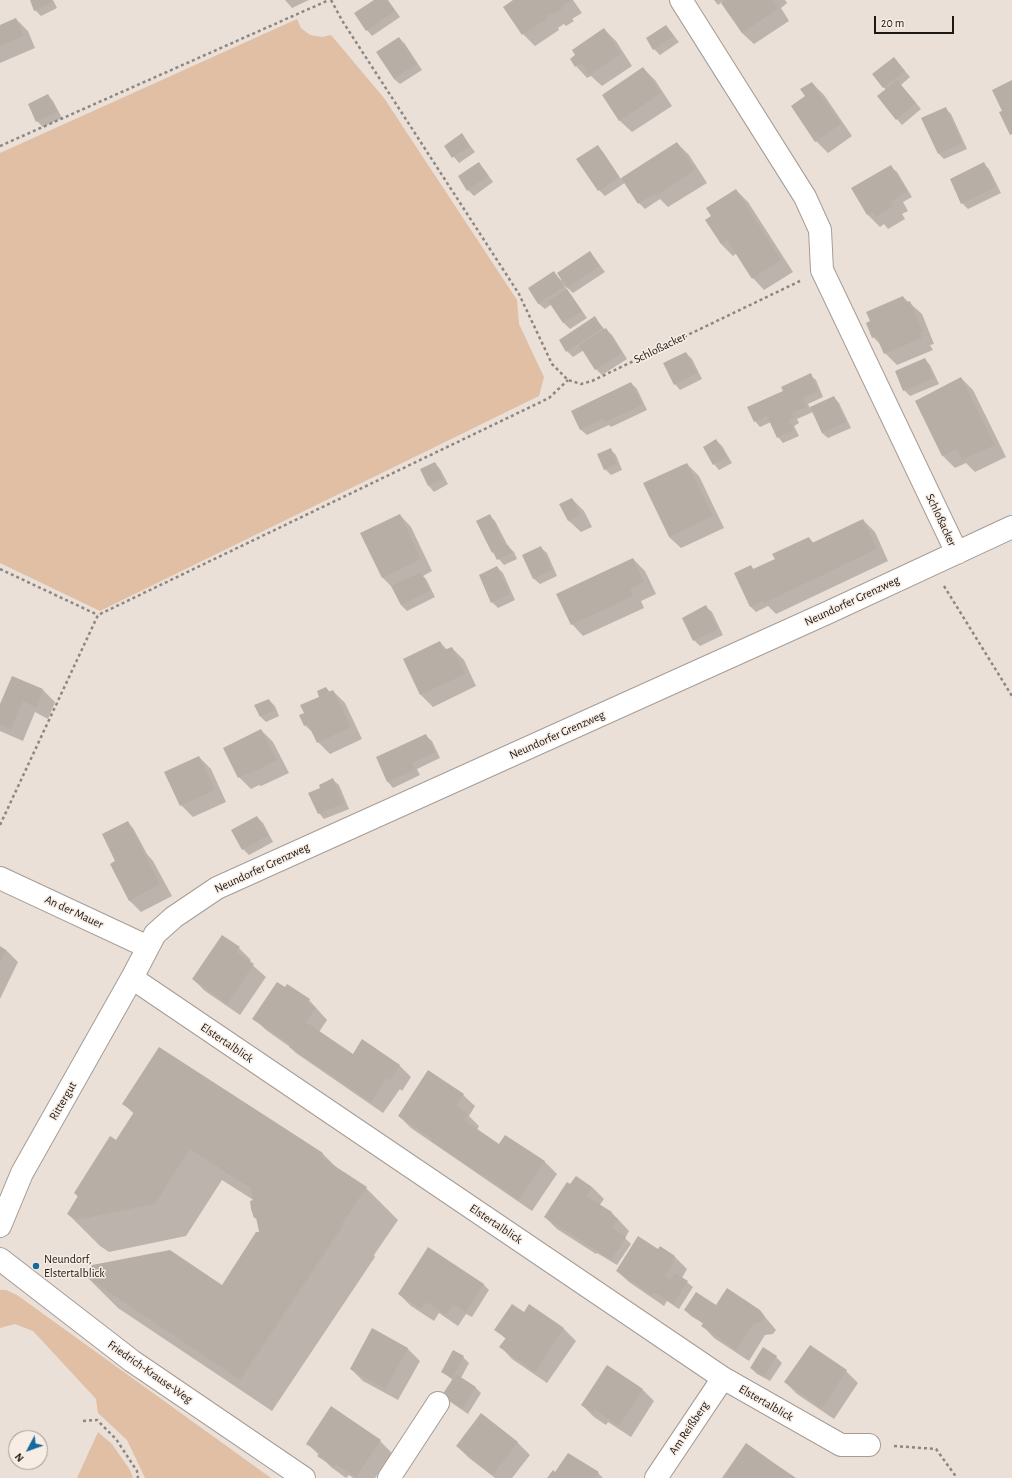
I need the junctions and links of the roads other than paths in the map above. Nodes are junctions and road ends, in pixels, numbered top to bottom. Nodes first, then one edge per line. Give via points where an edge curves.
1 (680, 0) edge
2 (1012, 527) edge
3 (956, 553) junction
4 (0, 878) edge
5 (148, 947) junction
6 (132, 978) junction
7 (0, 1226) edge
8 (0, 1259) edge
9 (723, 1378) junction
10 (438, 1403) dead end
11 (869, 1445) road end
12 (304, 1478) edge
13 (389, 1478) edge
14 (656, 1478) edge

1 - 3 street, Schloßacker via 805,197 820,230 822,270
2 - 3 street, Neundorfer Grenzweg
3 - 5 street, Neundorfer Grenzweg via 217,888 174,916 155,934
4 - 5 street, An der Mauer
5 - 6 street, Neundorfer Grenzweg
6 - 7 street, Rittergut via 22,1172
6 - 9 street, Elstertalblick
8 - 12 street, Friedrich-Krause-Weg via 132,1361
9 - 11 street, Elstertalblick via 841,1445
9 - 14 street, Am Reißberg
10 - 13 street

